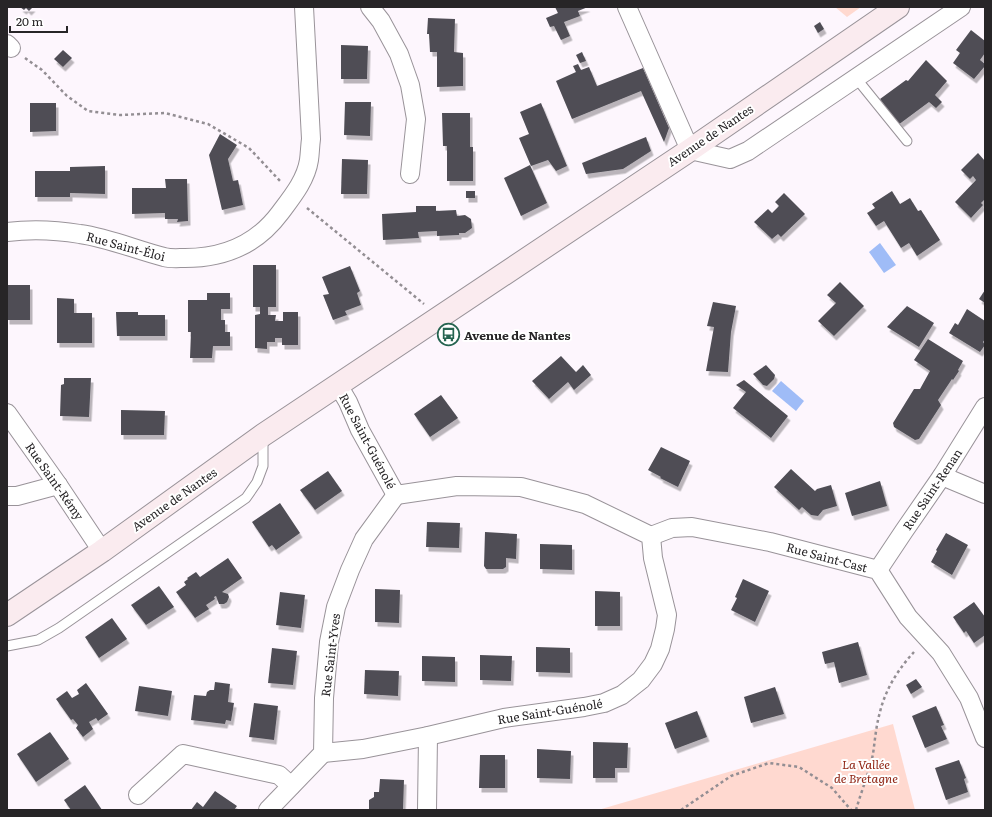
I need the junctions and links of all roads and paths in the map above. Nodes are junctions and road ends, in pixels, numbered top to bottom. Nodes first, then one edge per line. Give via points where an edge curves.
1 (304, 7) edge
2 (370, 7) edge
3 (627, 7) edge
4 (898, 7) edge
5 (961, 7) edge
6 (9, 46) edge
7 (856, 78) junction
8 (907, 141) dead end
9 (690, 150) junction
10 (410, 174) dead end
11 (293, 196) junction
12 (7, 232) edge
13 (440, 317) junction
14 (338, 385) junction
15 (985, 407) edge
16 (7, 413) edge
17 (263, 435) junction
18 (942, 476) junction
19 (58, 485) junction
20 (985, 494) edge
21 (396, 495) junction
22 (7, 496) edge
23 (651, 536) junction
24 (102, 550) junction
25 (878, 570) junction
26 (7, 615) edge
27 (928, 639) junction
28 (7, 646) edge
29 (428, 736) junction
30 (985, 738) edge
31 (323, 753) junction
32 (291, 786) junction
33 (138, 795) dead end
34 (268, 810) edge
35 (427, 810) edge
36 (680, 810) edge
37 (850, 810) edge
38 (856, 810) edge

1 - 11 street, Rue Saint-Éloi via 311,139 309,161
2 - 10 street via 381,21 398,54 410,85 416,119
3 - 9 street
4 - 9 main road, Avenue de Nantes
5 - 7 street
6 - 11 path via 42,70 67,96 88,112 120,115 164,113 208,124 249,148
7 - 8 lane
7 - 9 street via 748,151 730,159
9 - 13 main road, Avenue de Nantes
11 - 12 street, Rue Saint-Éloi via 271,225 252,240 228,252 195,258 166,258 120,243 80,234 28,229
11 - 13 path
13 - 14 main road, Avenue de Nantes
14 - 17 main road, Avenue de Nantes
14 - 21 street, Rue Saint-Guénolé
15 - 18 street, Rue Saint-Renan
16 - 19 street, Rue Saint-Rémy
17 - 24 main road, Avenue de Nantes
17 - 28 lane via 263,466 257,482 246,498 59,628 38,640
18 - 20 street
18 - 25 street, Rue Saint-Renan
19 - 22 street via 17,496
19 - 24 street, Rue Saint-Rémy
21 - 23 street, Rue Saint-Guénolé via 457,486 521,487 585,504
21 - 31 street, Rue Saint-Yves via 364,539 336,607 329,642 324,698
23 - 25 street, Rue Saint-Cast via 672,528 692,527 770,542
23 - 29 street, Rue Saint-Guénolé via 653,558 667,615 660,650 641,680 622,695 604,703 504,718
24 - 26 main road, Avenue de Nantes
25 - 27 street, Rue Saint-Cast via 908,617
27 - 30 street, Rue Saint-Cast via 941,653 969,698
27 - 38 path via 902,664 890,686 880,710 872,755
29 - 31 street, Rue Saint-Guénolé via 363,749
29 - 35 street
31 - 32 street
32 - 33 street via 279,775 183,754
32 - 34 street
36 - 37 path via 731,776 769,763 799,767 832,788

